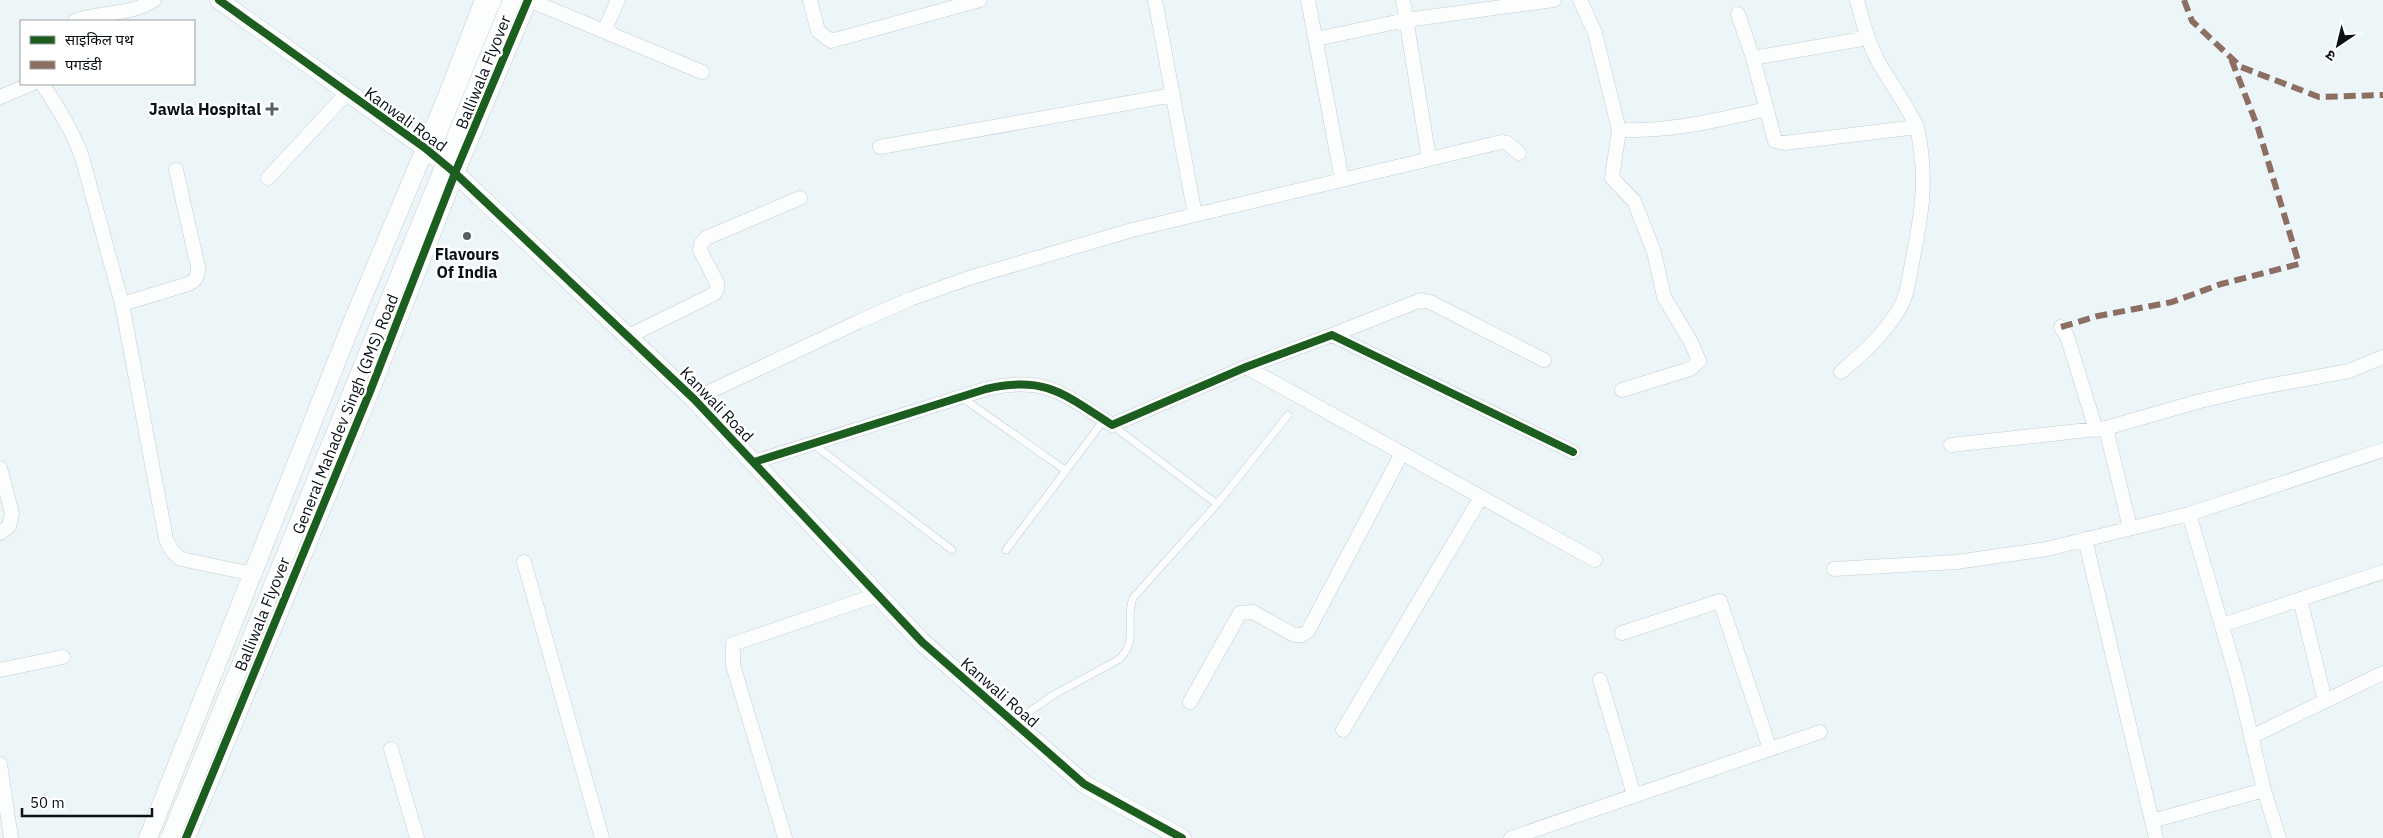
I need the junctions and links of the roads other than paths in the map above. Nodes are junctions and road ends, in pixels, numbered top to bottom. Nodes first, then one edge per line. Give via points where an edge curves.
1 (154, 0) edge
2 (484, 0) edge
3 (500, 0) edge
4 (512, 0) edge
5 (528, 0) edge
6 (618, 0) edge
7 (810, 0) edge
8 (980, 0) edge
9 (1155, 0) edge
10 (1308, 0) edge
11 (1403, 0) edge
12 (1554, 0) edge
13 (1580, 0) edge
14 (1857, 0) edge
15 (222, 1) edge
16 (1738, 14) dead end
17 (78, 20) edge
18 (1406, 20) junction
19 (604, 31) junction
20 (1868, 38) junction
21 (1316, 39) junction
22 (1753, 58) junction
23 (702, 72) dead end
24 (29, 85) edge
25 (43, 85) edge
26 (347, 92) junction
27 (1173, 95) junction
28 (0, 97) edge
29 (1767, 109) junction
30 (1917, 127) junction
31 (1619, 130) junction
32 (880, 147) dead end
33 (424, 148) junction
34 (1519, 153) dead end
35 (1428, 158) junction
36 (176, 170) dead end
37 (455, 173) junction
38 (268, 178) dead end
39 (1342, 180) junction
40 (800, 198) dead end
41 (1195, 215) junction
42 (380, 256) junction
43 (417, 271) junction
44 (122, 304) junction
45 (2062, 327) dead end
46 (349, 330) junction
47 (1332, 335) junction
48 (629, 336) junction
49 (388, 346) junction
50 (2383, 357) edge
51 (1544, 360) dead end
52 (1246, 367) junction
53 (1841, 372) dead end
54 (1622, 390) dead end
55 (961, 397) junction
56 (694, 399) junction
57 (1288, 415) dead end
58 (1108, 423) junction
59 (2101, 429) junction
60 (812, 443) junction
61 (1951, 445) dead end
62 (2383, 450) edge
63 (1573, 452) dead end
64 (1402, 453) junction
65 (754, 462) junction
66 (0, 468) edge
67 (1065, 470) junction
68 (1481, 497) junction
69 (1217, 504) junction
70 (2189, 514) junction
71 (2130, 528) junction
72 (0, 533) edge
73 (2085, 539) junction
74 (952, 550) dead end
75 (1006, 550) dead end
76 (1595, 560) dead end
77 (524, 562) dead end
78 (1834, 570) dead end
79 (2383, 572) edge
80 (253, 574) junction
81 (877, 595) junction
82 (2300, 599) junction
83 (2222, 625) junction
84 (1622, 633) dead end
85 (63, 657) dead end
86 (0, 670) edge
87 (2383, 673) edge
88 (1600, 680) dead end
89 (2325, 701) junction
90 (1190, 702) dead end
91 (1014, 722) junction
92 (1343, 730) dead end
93 (1820, 732) dead end
94 (2251, 737) junction
95 (1770, 748) junction
96 (391, 749) dead end
97 (0, 764) edge
98 (2264, 790) junction
99 (1634, 795) junction
100 (2152, 821) junction
101 (11, 838) edge
102 (148, 838) edge
103 (158, 838) edge
104 (170, 838) edge
105 (186, 838) edge
106 (417, 838) edge
107 (602, 838) edge
108 (785, 838) edge
109 (1182, 838) edge
110 (1511, 838) edge
111 (2156, 838) edge
112 (2279, 838) edge

1 - 17 street via 135,10
2 - 33 street, General Mahadev Singh (GMS) Road
3 - 103 street, Balliwala Flyover
4 - 104 street, Balliwala Flyover, bridge
5 - 19 street
5 - 37 street, General Mahadev Singh (GMS) Road
6 - 19 street
7 - 8 street via 818,31 824,38 838,41
9 - 27 street
10 - 21 street
11 - 18 street
12 - 18 street
13 - 31 street via 1595,33
14 - 20 street
15 - 26 street, Kanwali Road
16 - 22 street
18 - 21 street
18 - 35 street
19 - 23 street
20 - 22 street
20 - 30 street
21 - 39 street
22 - 29 street
24 - 28 street
25 - 44 street via 60,110 82,157
26 - 33 street, Kanwali Road
26 - 38 street
27 - 32 street
27 - 41 street
29 - 30 street via 1772,136 1780,143
29 - 31 street via 1682,128
30 - 53 street via 1923,157 1924,188 1908,284 1900,309
31 - 54 street via 1612,178 1634,202 1654,252 1664,297 1699,361 1690,369
33 - 37 street, Kanwali Road
33 - 42 street, General Mahadev Singh (GMS) Road
34 - 35 street via 1501,142
35 - 39 street
36 - 44 street via 198,276 185,286
37 - 43 street, General Mahadev Singh (GMS) Road
37 - 48 street, Kanwali Road
39 - 41 street
40 - 48 street via 706,238 700,250 717,283 714,294
41 - 56 street via 1084,244 910,299
42 - 43 street
42 - 46 street, General Mahadev Singh (GMS) Road
43 - 49 street, General Mahadev Singh (GMS) Road
44 - 80 street via 166,539 181,559
45 - 59 street
46 - 49 street
46 - 80 street, General Mahadev Singh (GMS) Road
47 - 51 street via 1420,300 1430,302
47 - 52 street
47 - 63 street
48 - 56 street, Kanwali Road
49 - 105 street, General Mahadev Singh (GMS) Road
50 - 59 street via 2349,372 2209,398
52 - 58 street
52 - 64 street
55 - 58 street via 1022,382 1061,393
55 - 60 street
55 - 67 lane
56 - 65 street, Kanwali Road
57 - 69 lane
58 - 67 lane
58 - 69 lane
59 - 61 street
59 - 71 street
60 - 65 street
60 - 74 lane
62 - 70 street
64 - 68 street
64 - 90 street via 1308,631 1302,635 1294,634 1253,612 1240,614
65 - 81 street, Kanwali Road
66 - 72 street via 12,514 9,526
67 - 75 lane
68 - 76 street
68 - 92 street
69 - 91 lane via 1133,598 1129,615 1130,645 1125,654
70 - 71 street
70 - 83 street
71 - 73 street
73 - 78 street via 2047,549 1956,562
73 - 100 street
77 - 107 street
79 - 82 street
80 - 102 street, General Mahadev Singh (GMS) Road
81 - 91 street, Kanwali Road via 922,642
81 - 108 street via 733,644 733,666
82 - 83 street
82 - 89 street
83 - 94 street
84 - 95 street via 1720,601
85 - 86 street
87 - 89 street
88 - 99 street
89 - 94 street
91 - 109 street, Kanwali Road via 1084,784
93 - 95 street
94 - 98 street
95 - 99 street
96 - 106 street
97 - 101 street
98 - 100 street
98 - 112 street
99 - 110 street
100 - 111 street

